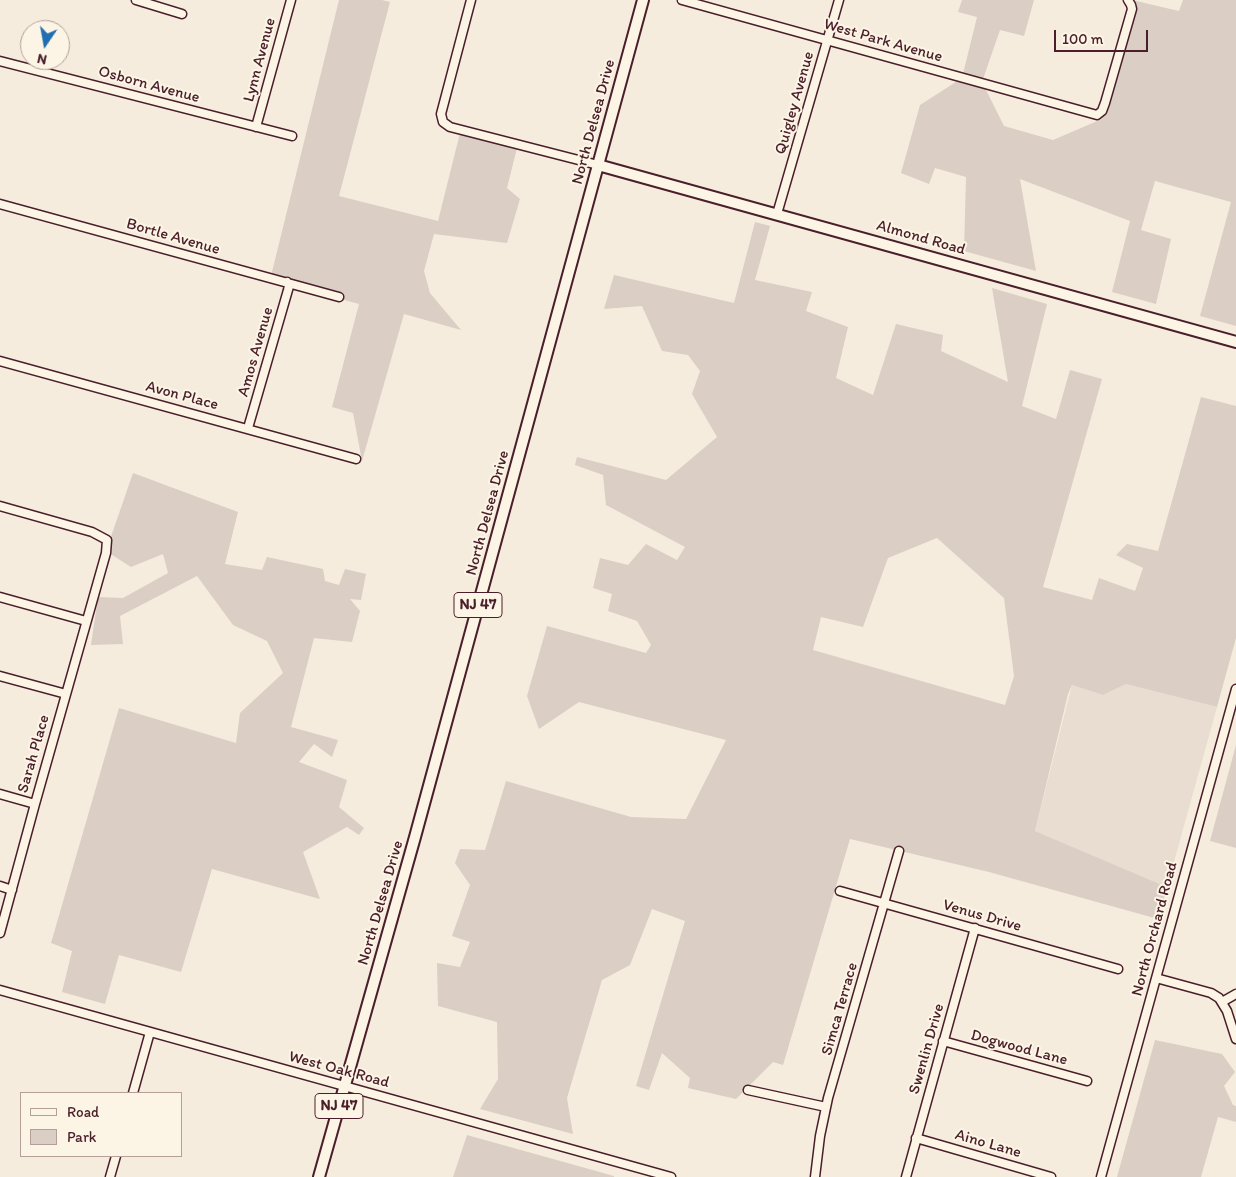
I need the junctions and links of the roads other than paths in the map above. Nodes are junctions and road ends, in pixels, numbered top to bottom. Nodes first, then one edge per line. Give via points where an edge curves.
1 (136, 0) edge
2 (291, 0) edge
3 (471, 0) edge
4 (643, 0) edge
5 (682, 0) edge
6 (839, 0) edge
7 (1128, 1) edge
8 (182, 14) dead end
9 (828, 40) junction
10 (0, 61) edge
11 (256, 127) junction
12 (292, 136) dead end
13 (598, 165) junction
14 (0, 204) edge
15 (777, 214) junction
16 (287, 282) junction
17 (339, 296) dead end
18 (1236, 342) edge
19 (0, 361) edge
20 (248, 428) junction
21 (356, 459) dead end
22 (0, 506) edge
23 (0, 597) edge
24 (86, 621) junction
25 (0, 676) edge
26 (1236, 689) edge
27 (66, 694) junction
28 (0, 794) edge
29 (34, 804) junction
30 (899, 851) dead end
31 (0, 886) edge
32 (12, 890) junction
33 (840, 891) dead end
34 (884, 903) junction
35 (975, 928) junction
36 (0, 933) edge
37 (1118, 968) dead end
38 (1156, 978) junction
39 (0, 990) edge
40 (1236, 994) edge
41 (1222, 1002) junction
42 (150, 1032) junction
43 (1236, 1039) edge
44 (943, 1041) junction
45 (1087, 1081) dead end
46 (345, 1086) junction
47 (748, 1090) dead end
48 (134, 1092) edge
49 (826, 1107) junction
50 (916, 1138) junction
51 (116, 1157) edge
52 (110, 1177) edge
53 (319, 1177) edge
54 (671, 1177) edge
55 (815, 1177) edge
56 (906, 1177) edge
57 (1051, 1177) edge
58 (1101, 1177) edge

1 - 8 street
2 - 11 street, Lynn Avenue
3 - 13 street via 441,114 443,122 450,127
4 - 13 main road, North Delsea Drive / NJ 47
5 - 9 street, West Park Avenue
6 - 9 street, Quigley Avenue
7 - 9 street, West Park Avenue via 1132,9 1102,111 1097,115
9 - 15 street, Quigley Avenue
10 - 11 street, Osborn Avenue
11 - 12 street, Osborn Avenue
13 - 15 main road, Almond Road
13 - 46 main road, North Delsea Drive / NJ 47
14 - 16 street, Bortle Avenue
15 - 18 main road, Almond Road
16 - 17 street, Bortle Avenue
16 - 20 street, Amos Avenue via 288,290
19 - 20 street, Avon Place
20 - 21 street, Avon Place
22 - 24 street, Sarah Place via 92,532 107,540
23 - 24 street
24 - 27 street, Sarah Place
25 - 27 street
26 - 38 street, North Orchard Road
27 - 29 street, Sarah Place
28 - 29 street
29 - 32 street, Sarah Place
30 - 34 street, Simca Terrace
31 - 32 street
32 - 36 street, Sarah Place
33 - 34 street, Venus Drive
34 - 35 street, Venus Drive
34 - 49 street, Simca Terrace
35 - 37 street, Venus Drive
35 - 44 street, Swenlin Drive
38 - 41 street via 1211,994
38 - 58 street, North Orchard Road
39 - 42 street, West Oak Road
40 - 41 street
41 - 43 street
42 - 46 street, West Oak Road
42 - 48 street
44 - 45 street, Dogwood Lane
44 - 50 street, Swenlin Drive
46 - 53 main road, North Delsea Drive / NJ 47
46 - 54 street, West Oak Road
47 - 49 street
49 - 55 street, Simca Terrace
50 - 56 street, Swenlin Drive
50 - 57 street, Aino Lane
51 - 52 street

